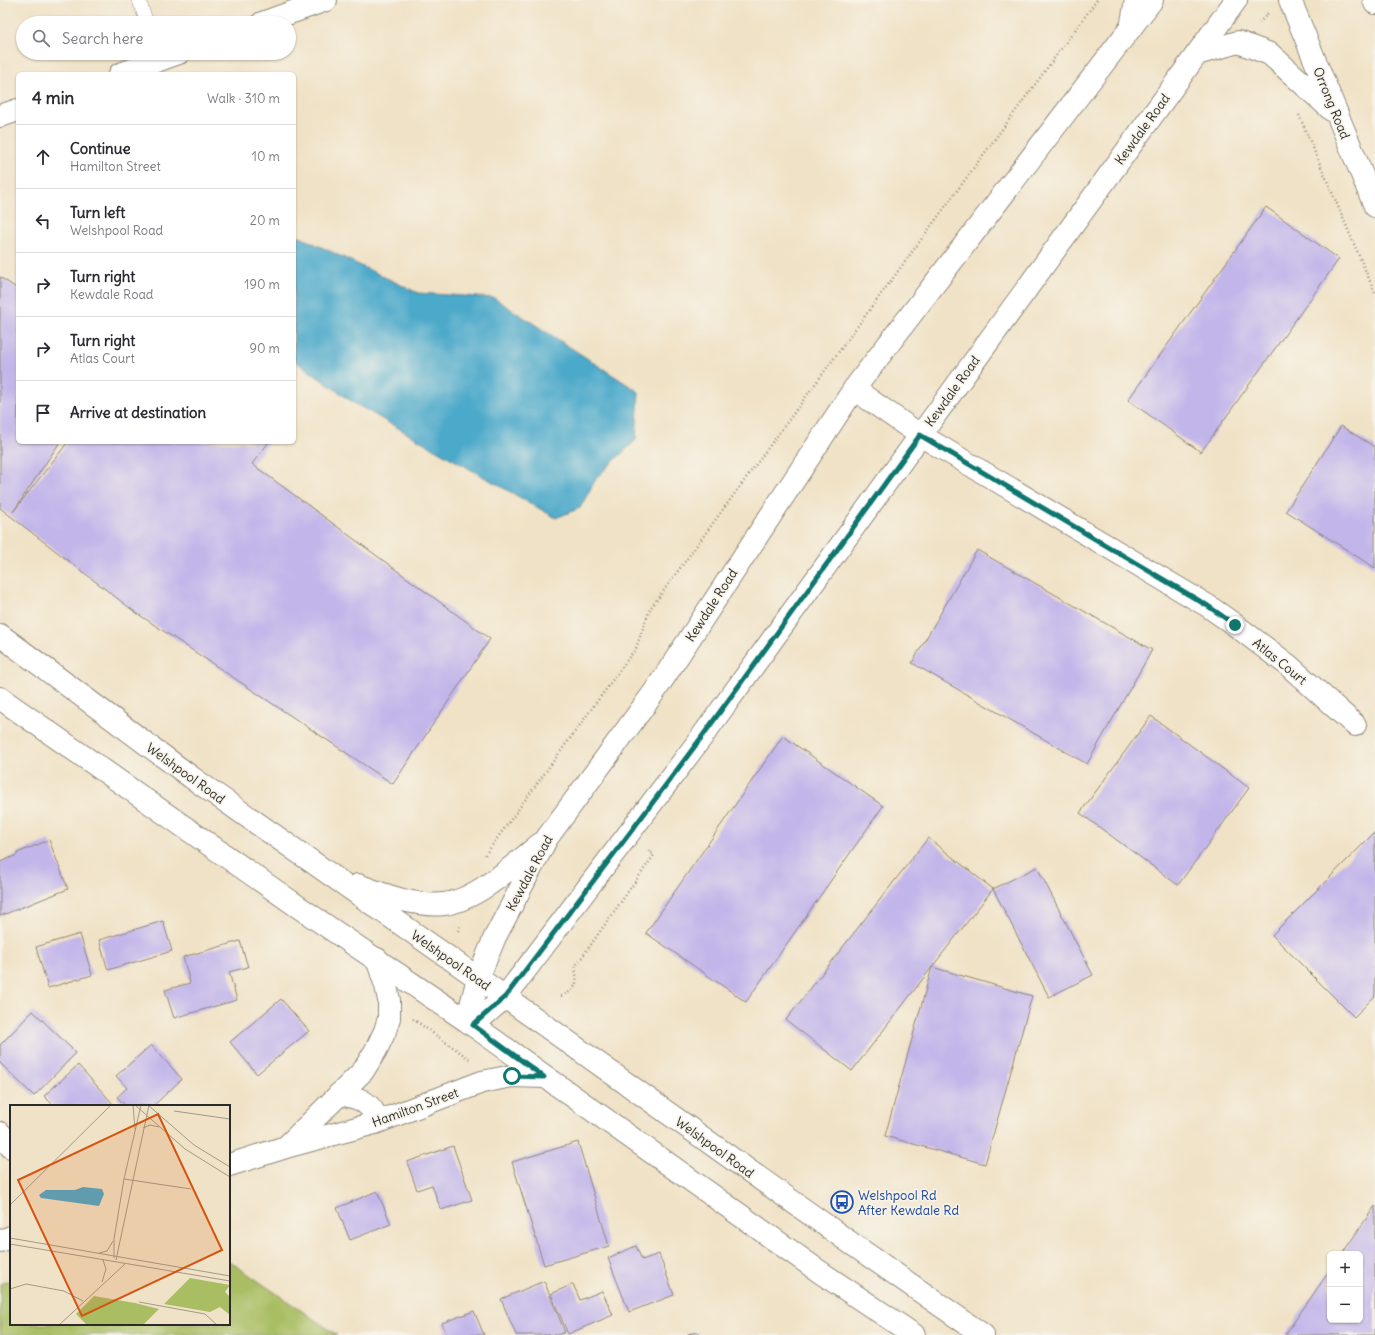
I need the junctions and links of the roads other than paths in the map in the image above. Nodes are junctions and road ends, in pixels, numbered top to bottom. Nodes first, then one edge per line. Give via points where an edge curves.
1 (139, 0) edge
2 (326, 0) edge
3 (1136, 0) edge
4 (1152, 0) edge
5 (1236, 0) edge
6 (1290, 0) edge
7 (145, 16) edge
8 (281, 16) edge
9 (1130, 28) junction
10 (1197, 54) junction
11 (153, 60) edge
12 (125, 72) edge
13 (16, 111) edge
14 (1337, 115) junction
15 (0, 116) edge
16 (1375, 206) edge
17 (854, 389) junction
18 (920, 435) junction
19 (0, 635) edge
20 (0, 698) edge
21 (1355, 725) dead end
22 (547, 838) junction
23 (332, 876) junction
24 (377, 959) junction
25 (478, 978) junction
26 (505, 997) junction
27 (470, 1023) junction
28 (544, 1077) junction
29 (339, 1094) junction
30 (375, 1123) junction
31 (0, 1133) edge
32 (10, 1146) edge
33 (286, 1147) junction
34 (230, 1165) edge
35 (10, 1237) edge
36 (0, 1241) edge
37 (914, 1335) edge
38 (983, 1335) edge

1 - 7 lane
2 - 8 main road
3 - 9 main road
4 - 9 main road, Kewdale Road
5 - 10 main road, Kewdale Road
6 - 14 main road, Orrong Road
9 - 17 main road, Kewdale Road
10 - 14 main road via 1238,42 1270,54
10 - 18 main road, Kewdale Road
11 - 12 main road
13 - 15 main road
14 - 16 main road, Orrong Road
17 - 18 main road, Atlas Court
17 - 22 main road, Kewdale Road via 655,691
18 - 21 main road, Atlas Court via 1208,606 1288,665
18 - 26 main road, Kewdale Road via 701,738
19 - 23 main road, Welshpool Road via 191,777
20 - 24 main road
22 - 23 main road via 485,888 446,904 402,900
22 - 25 main road, Kewdale Road via 495,937
23 - 25 main road, Welshpool Road
24 - 27 main road
24 - 29 main road, Hamilton Street via 389,1000 389,1018 385,1032 363,1071
25 - 26 main road, Welshpool Road
25 - 27 main road, Kewdale Road
26 - 27 main road, Kewdale Road
26 - 38 main road, Welshpool Road via 845,1240
27 - 28 main road
28 - 30 main road, Hamilton Street via 512,1076 482,1082
28 - 37 main road via 820,1272
29 - 30 main road via 362,1099 372,1108 376,1116
29 - 33 main road, Hamilton Street
30 - 33 main road, Hamilton Street
31 - 32 main road
33 - 34 main road, Hamilton Street
35 - 36 main road

